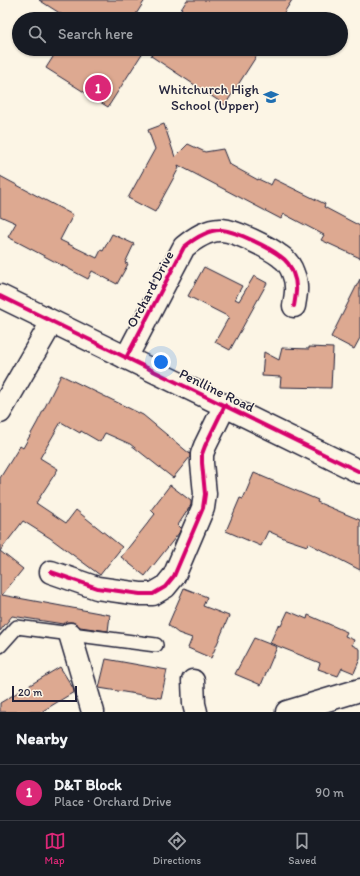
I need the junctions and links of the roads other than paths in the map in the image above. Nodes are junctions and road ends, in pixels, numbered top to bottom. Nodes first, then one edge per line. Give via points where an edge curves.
1 (0, 296) edge
2 (294, 306) dead end
3 (52, 322) junction
4 (126, 358) junction
5 (225, 405) junction
6 (0, 412) edge
7 (360, 472) edge
8 (51, 572) dead end
9 (70, 634) junction
10 (156, 645) dead end
11 (0, 646) edge
12 (193, 681) dead end
13 (360, 690) edge
14 (93, 712) edge
15 (196, 712) edge
16 (287, 712) edge

1 - 3 street, Penlline Road
2 - 4 street, Orchard Drive via 297,287 293,272 280,256 238,234 222,229 202,234 184,247
3 - 4 street, Penlline Road
3 - 6 street
4 - 5 street, Penlline Road
5 - 7 street, Penlline Road
5 - 8 street via 202,454 205,494 203,508 174,576 165,587 153,594 140,594 97,588
9 - 10 lane
9 - 11 lane via 17,626
9 - 14 street
12 - 15 street
13 - 16 street

